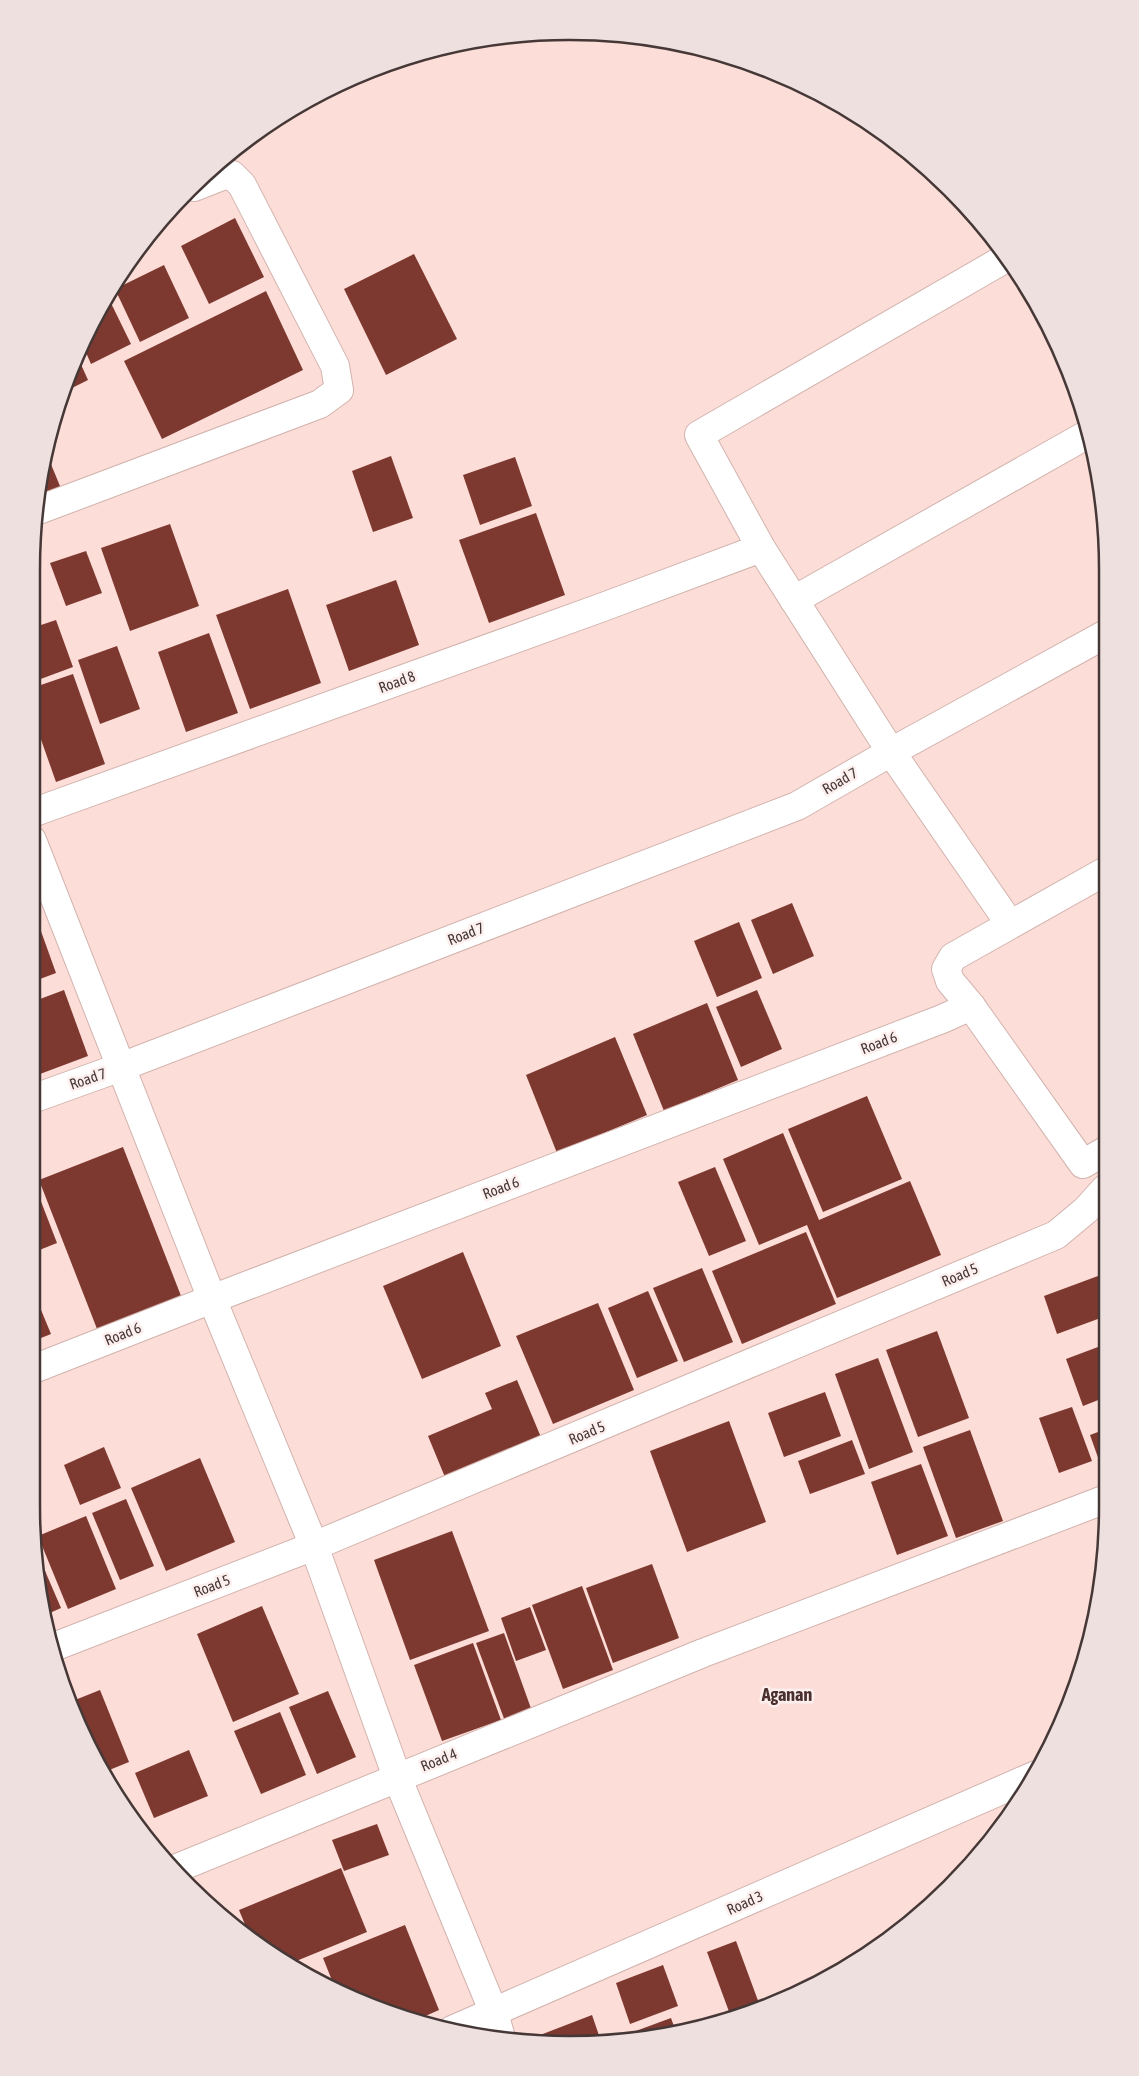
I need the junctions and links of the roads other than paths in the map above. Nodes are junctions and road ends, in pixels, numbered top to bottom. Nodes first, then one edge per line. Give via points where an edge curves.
1 (210, 181) edge
2 (1000, 261) edge
3 (1082, 437) edge
4 (44, 508) edge
5 (761, 548) junction
6 (794, 600) junction
7 (1099, 638) edge
8 (891, 752) junction
9 (40, 810) edge
10 (40, 860) edge
11 (1099, 875) edge
12 (1010, 924) junction
13 (971, 1006) junction
14 (121, 1067) junction
15 (40, 1096) edge
16 (1094, 1158) edge
17 (1099, 1196) edge
18 (212, 1299) junction
19 (40, 1366) edge
20 (1099, 1501) edge
21 (314, 1546) junction
22 (58, 1645) edge
23 (397, 1777) junction
24 (1020, 1784) edge
25 (181, 1866) edge
26 (498, 2026) edge
27 (478, 2028) edge

1 - 4 street via 232,175 242,185 335,366 339,390 320,404
2 - 5 street via 699,435
3 - 6 street
5 - 6 street
5 - 9 street, Road 8
6 - 8 street
7 - 8 street, Road 7
8 - 12 street
8 - 14 street, Road 7 via 798,806
10 - 14 street
11 - 12 street
12 - 13 street via 953,957 946,969 950,981
13 - 16 street
13 - 18 street, Road 6
14 - 15 street, Road 7
14 - 18 street
17 - 21 street, Road 5 via 1056,1235
18 - 19 street, Road 6
18 - 21 street
20 - 23 street, Road 4 via 703,1653
21 - 22 street, Road 5
21 - 23 street
23 - 25 street, Road 4
23 - 26 street
24 - 26 street, Road 3
26 - 27 street, Road 3

